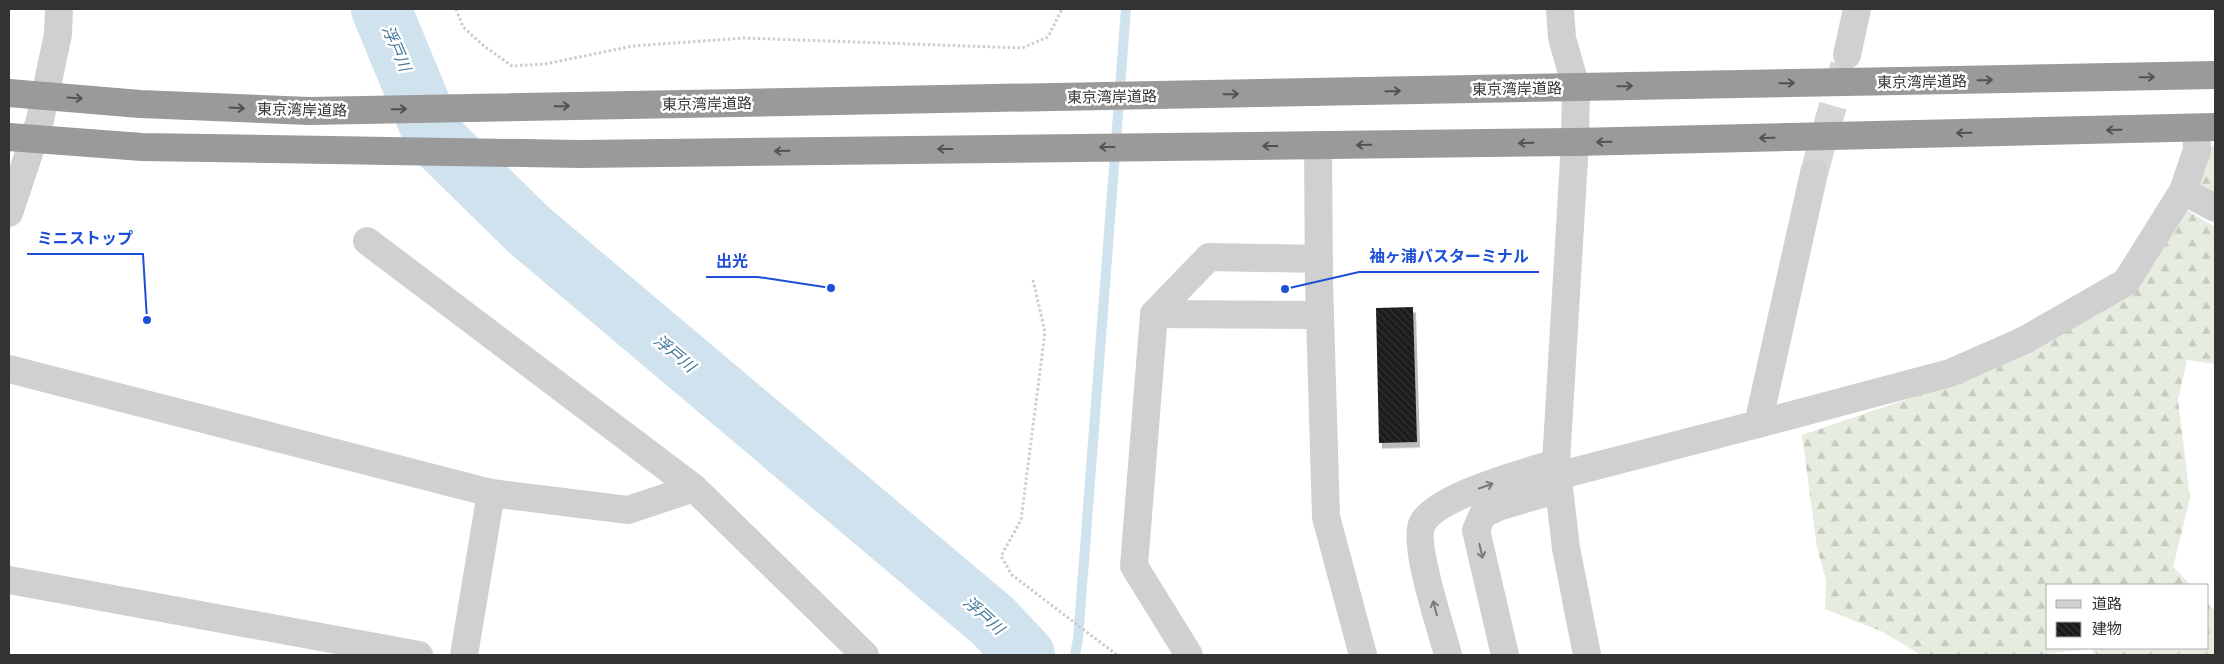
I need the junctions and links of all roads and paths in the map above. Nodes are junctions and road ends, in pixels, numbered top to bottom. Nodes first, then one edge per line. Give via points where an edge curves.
1 (59, 9) edge
2 (456, 9) edge
3 (1062, 9) edge
4 (1560, 9) edge
5 (1857, 9) edge
6 (1847, 55) tunnel mouth
7 (2215, 76) edge
8 (1576, 87) junction
9 (9, 93) edge
10 (45, 96) junction
11 (2206, 128) edge
12 (22, 138) edge
13 (1575, 142) junction
14 (1318, 146) junction
15 (1814, 173) tunnel mouth
16 (2183, 190) junction
17 (2215, 208) edge
18 (9, 213) edge
19 (367, 241) dead end
20 (1319, 259) junction
21 (1033, 280) dead end
22 (1154, 314) junction
23 (1320, 315) junction
24 (9, 369) edge
25 (1758, 424) junction
26 (1557, 476) junction
27 (694, 488) junction
28 (491, 493) junction
29 (9, 580) edge
30 (419, 655) edge
31 (464, 655) edge
32 (866, 655) edge
33 (1117, 655) edge
34 (1189, 655) edge
35 (1363, 655) edge
36 (1448, 655) edge
37 (1504, 655) edge
38 (1587, 655) edge

1 - 10 street via 58,34
2 - 3 path via 463,27 512,66 545,64 633,46 744,38 1022,48 1048,37
4 - 8 street via 1562,38
5 - 6 street
8 -> 7 highway, 東京湾岸道路
10 -> 8 highway, 東京湾岸道路 via 140,104 309,111
8 - 13 street
9 - 10 highway, 東京湾岸道路
10 - 12 street
11 -> 13 highway
11 - 16 street
14 -> 12 highway via 580,154 142,147
12 - 18 street
13 -> 14 highway
13 - 26 street
14 - 20 street
15 - 25 street
16 - 17 street
16 - 25 street via 2126,282 2025,340 1950,373
19 - 27 street
20 - 22 street via 1209,257
20 - 23 street
21 - 33 path via 1045,332 1021,520 1001,556 1012,575
22 - 23 street
22 - 34 street via 1134,566
23 - 35 street via 1326,517
24 - 28 street
25 - 26 street
36 -> 26 street via 1420,550 1422,524 1437,507 1475,490
26 -> 37 street via 1483,514 1476,530
26 - 38 street via 1566,548
27 - 28 street via 628,510
27 - 32 street
28 - 31 street
29 - 30 street

